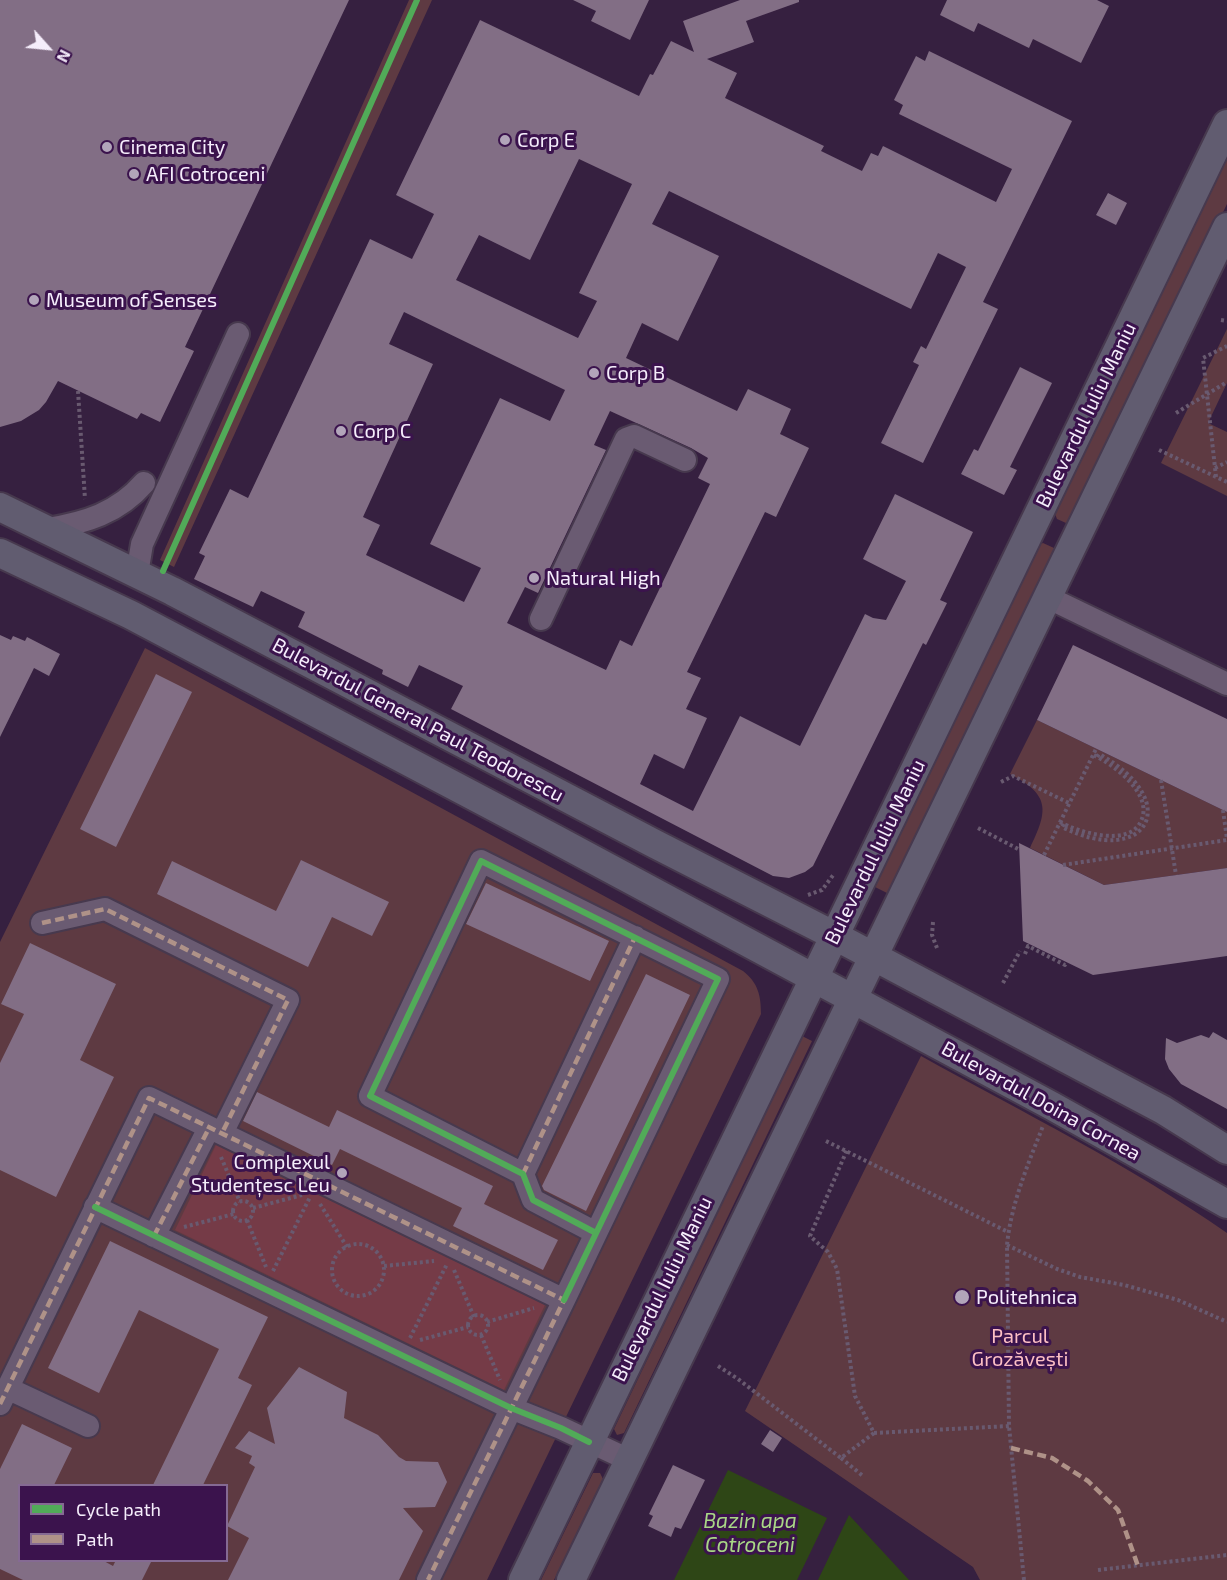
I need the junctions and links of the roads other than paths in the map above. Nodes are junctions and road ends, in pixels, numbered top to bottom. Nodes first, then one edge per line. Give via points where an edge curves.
1 (1227, 124) edge
2 (1227, 227) edge
3 (238, 334) dead end
4 (204, 378) dead end
5 (685, 460) dead end
6 (144, 483) dead end
7 (169, 485) junction
8 (0, 507) edge
9 (47, 529) junction
10 (0, 553) edge
11 (137, 574) junction
12 (1047, 597) junction
13 (541, 619) dead end
14 (1227, 684) edge
15 (42, 922) dead end
16 (835, 936) junction
17 (635, 938) junction
18 (874, 957) junction
19 (814, 979) junction
20 (854, 999) junction
21 (215, 1131) junction
22 (1227, 1150) edge
23 (523, 1174) junction
24 (1227, 1204) edge
25 (95, 1207) junction
26 (596, 1233) junction
27 (154, 1236) junction
28 (564, 1300) junction
29 (4, 1396) edge
30 (511, 1408) junction
31 (87, 1426) dead end
32 (589, 1442) junction
33 (629, 1460) junction
34 (428, 1580) edge
35 (523, 1580) edge
36 (572, 1580) edge

1 - 16 main road, Bulevardul Iuliu Maniu
2 - 12 main road
3 - 7 street
4 - 7 street via 170,450
5 - 13 street via 634,436 626,439
6 - 9 street via 124,503 100,516
7 - 11 street via 142,544
8 - 9 main road, Bulevardul General Paul Teodorescu
9 - 11 main road, Bulevardul General Paul Teodorescu
10 - 19 main road, Bulevardul General Paul Teodorescu via 131,615
11 - 16 main road, Bulevardul General Paul Teodorescu
12 - 14 street
12 - 18 main road
15 - 21 street via 105,909 288,1000
16 - 18 main road, Bulevardul General Paul Teodorescu
16 - 19 main road, Bulevardul Iuliu Maniu
17 - 23 street
17 - 23 street via 481,861 370,1096
17 - 26 street via 718,980
18 - 20 main road
18 - 22 main road via 1163,1110
19 - 20 main road, Bulevardul General Paul Teodorescu
19 - 32 main road, Bulevardul Iuliu Maniu
20 - 24 main road, Bulevardul Doina Cornea
20 - 33 main road
21 - 25 street via 148,1098
21 - 27 street
21 - 28 street
23 - 26 street via 533,1200
25 - 27 street
25 - 29 street
26 - 28 street
27 - 30 street
28 - 30 street
29 - 31 street
30 - 32 street
30 - 34 street
32 - 33 street
32 - 35 main road, Bulevardul Iuliu Maniu
33 - 36 main road

